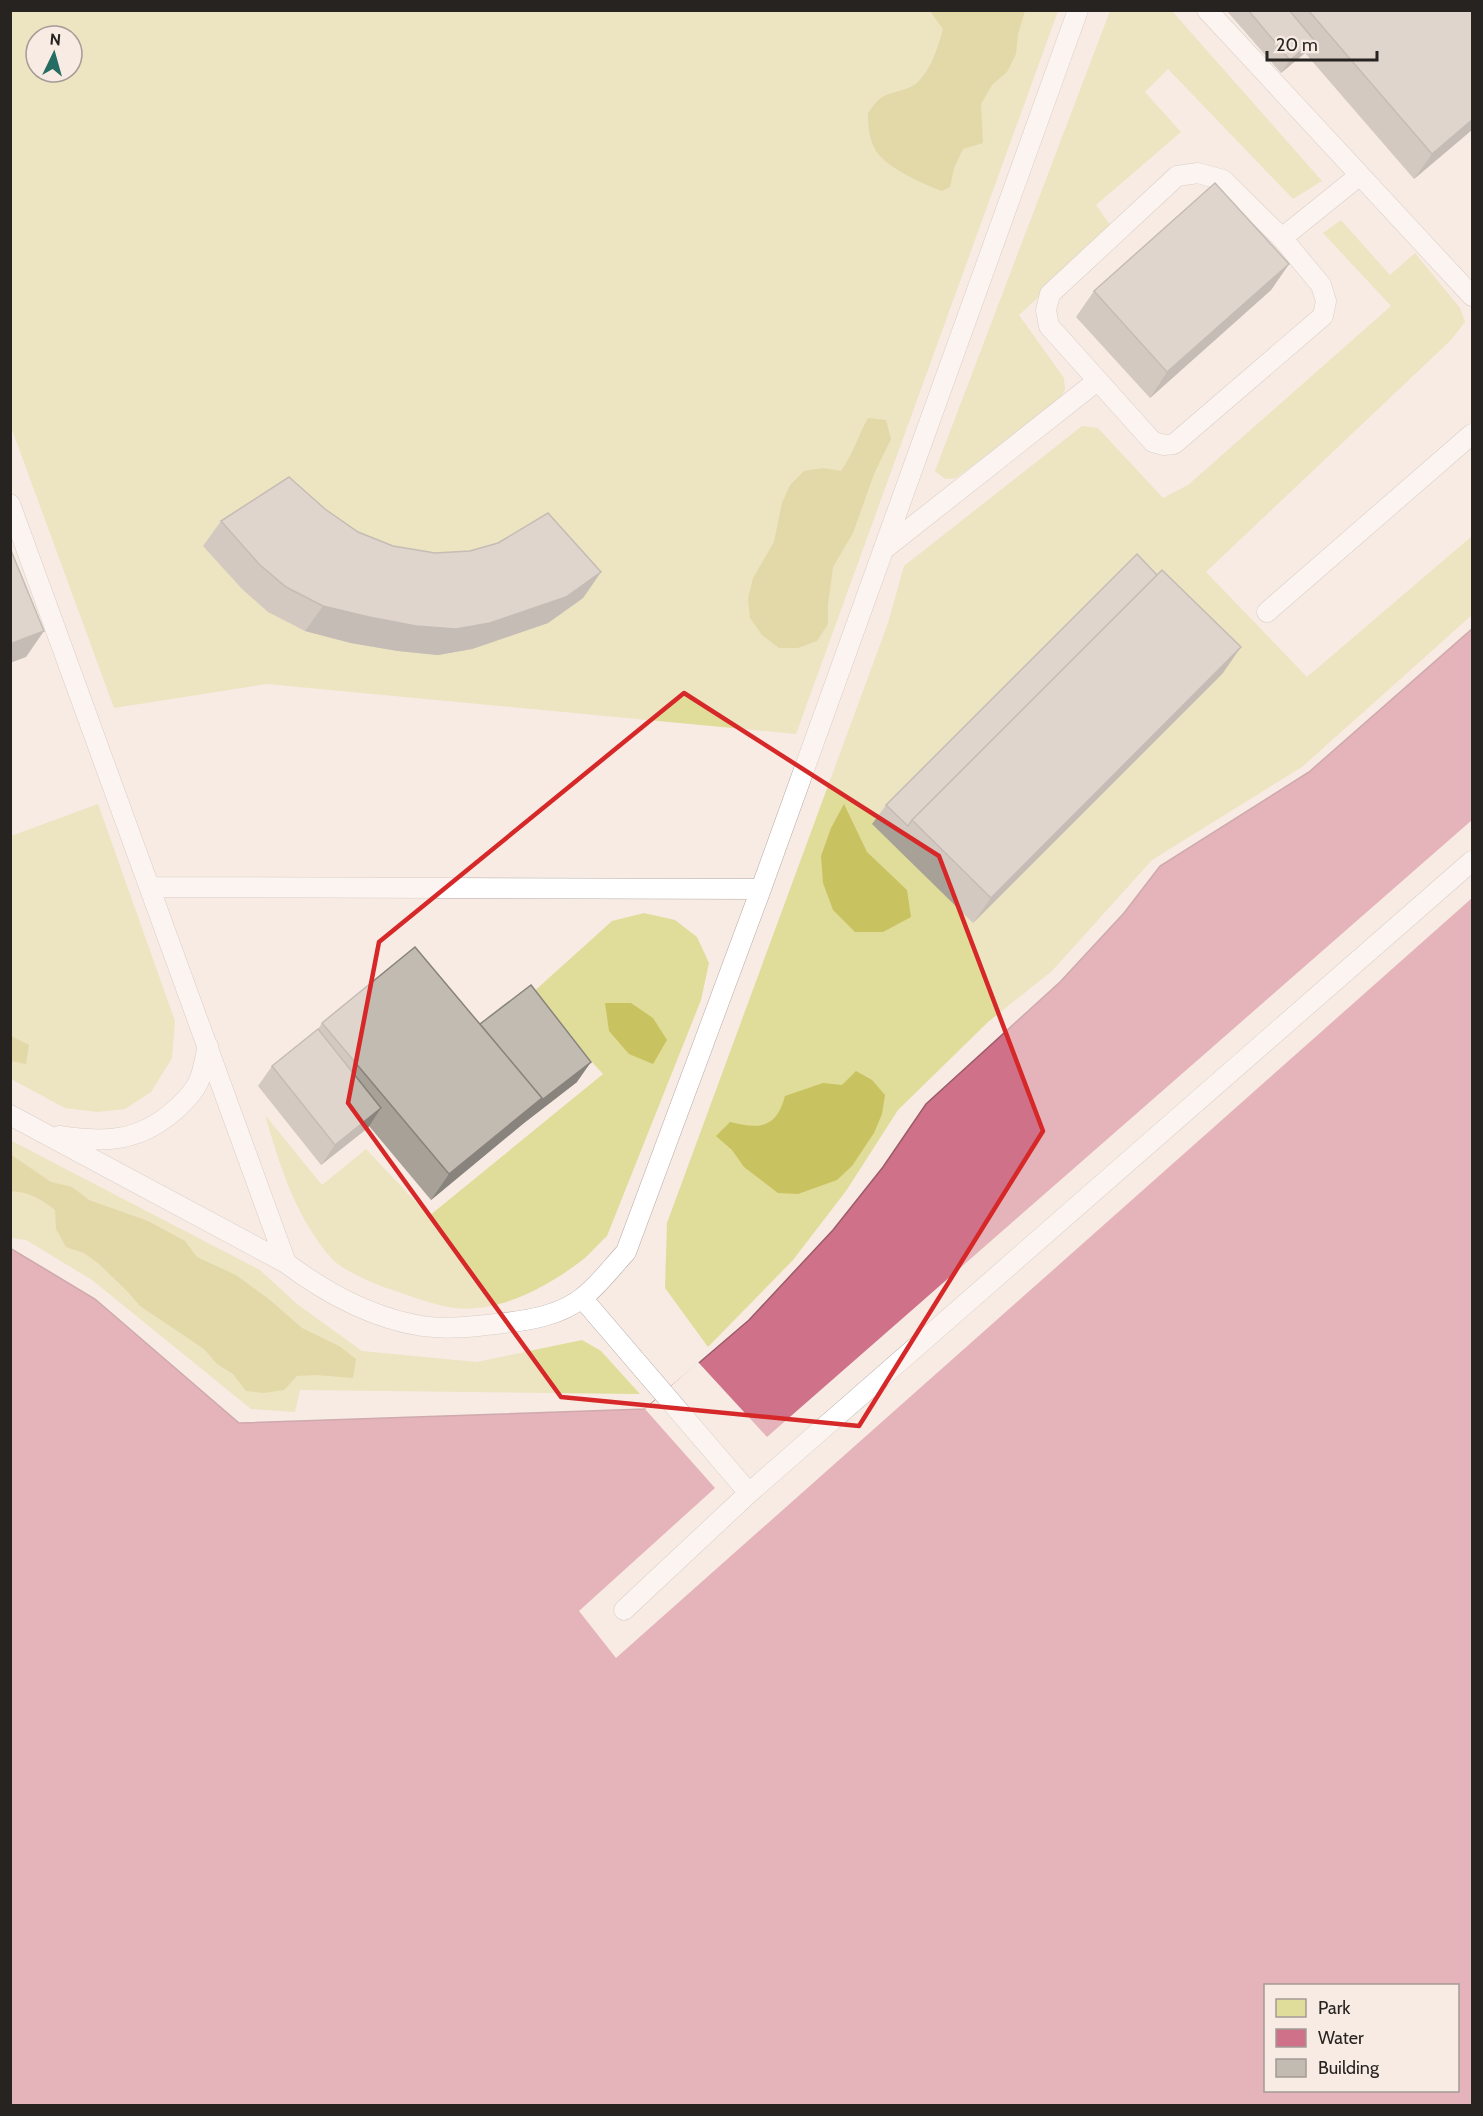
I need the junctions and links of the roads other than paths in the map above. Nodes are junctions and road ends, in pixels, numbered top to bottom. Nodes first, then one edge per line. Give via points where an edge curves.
1 (1078, 10) edge
2 (1207, 10) edge
3 (1360, 175) junction
4 (1282, 238) junction
5 (1473, 296) edge
6 (1097, 381) junction
7 (1473, 435) edge
8 (10, 504) edge
9 (883, 550) junction
10 (1267, 612) dead end
11 (1473, 861) edge
12 (150, 887) junction
13 (761, 889) junction
14 (207, 1046) junction
15 (10, 1115) edge
16 (47, 1135) junction
17 (286, 1263) junction
18 (582, 1298) junction
19 (749, 1494) junction
20 (624, 1610) dead end

1 - 9 lane
2 - 3 lane
3 - 4 lane
3 - 5 lane
4 - 6 lane via 1321,285 1326,301 1323,316 1174,444 1153,442
4 - 6 lane via 1222,180 1198,173 1177,176 1050,294 1046,310 1049,326
6 - 9 lane
7 - 10 lane
8 - 12 lane
9 - 13 lane
11 - 19 lane
12 - 13 lane
12 - 14 lane
13 - 18 lane via 626,1252
14 - 16 lane via 200,1080 162,1122 137,1135 111,1140
14 - 17 lane
15 - 16 lane
16 - 17 lane
17 - 18 lane via 316,1285 369,1312 423,1326 526,1320 558,1312
18 - 19 lane
19 - 20 lane

